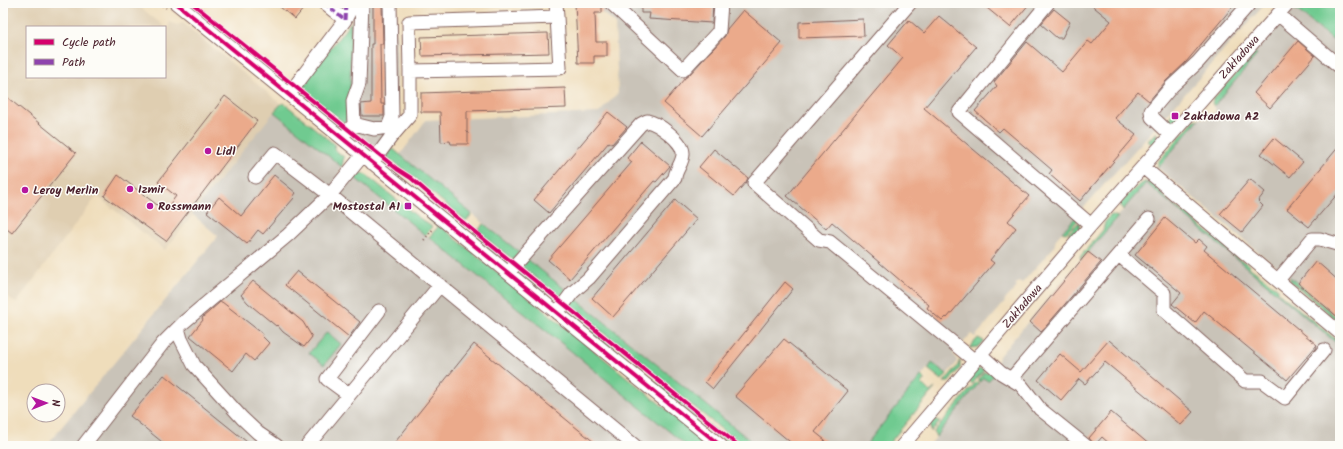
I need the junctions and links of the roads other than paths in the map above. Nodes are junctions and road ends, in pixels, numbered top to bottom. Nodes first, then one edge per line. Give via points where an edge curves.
1 (176, 3) edge
2 (324, 3) edge
3 (346, 3) edge
4 (354, 3) edge
5 (362, 3) edge
6 (390, 3) edge
7 (556, 3) edge
8 (612, 3) edge
9 (720, 3) edge
10 (910, 3) edge
11 (1048, 3) edge
12 (1250, 3) edge
13 (1288, 3) edge
14 (1278, 14) junction
15 (557, 18) junction
16 (345, 20) junction
17 (1340, 67) edge
18 (410, 71) junction
19 (289, 94) junction
20 (354, 124) junction
21 (1171, 135) junction
22 (343, 139) junction
23 (368, 159) junction
24 (1144, 167) junction
25 (255, 176) dead end
26 (330, 195) junction
27 (1149, 219) dead end
28 (1091, 225) junction
29 (1340, 246) edge
30 (1119, 255) junction
31 (508, 273) junction
32 (1278, 280) junction
33 (440, 286) junction
34 (379, 311) dead end
35 (557, 313) junction
36 (178, 328) junction
37 (1340, 333) edge
38 (1324, 350) dead end
39 (978, 358) junction
40 (1011, 379) junction
41 (349, 395) junction
42 (83, 446) edge
43 (276, 446) edge
44 (307, 446) edge
45 (635, 446) edge
46 (721, 446) edge
47 (902, 446) edge
48 (1086, 446) edge

1 - 19 street
2 - 16 street
3 - 16 street
4 - 16 street
5 - 20 street via 359,84 353,101
6 - 20 street via 392,117 388,127 374,128
7 - 15 street
8 - 9 street via 682,70 719,31
10 - 39 street via 754,183 819,240 830,242
11 - 28 street via 959,112
12 - 21 street via 1151,111 1152,117
13 - 14 street, Zakładowa
14 - 17 street
14 - 21 street, Zakładowa
15 - 18 street via 409,22
15 - 18 street via 560,68
16 - 19 street
18 - 23 street via 410,115
19 - 22 street
20 - 22 street
21 - 24 street, Zakładowa
22 - 23 street
23 - 26 street
23 - 31 street
24 - 28 street, Zakładowa
24 - 32 street
25 - 26 street via 275,153
26 - 33 street
26 - 36 street via 288,235
27 - 30 street
28 - 39 street, Zakładowa
29 - 32 street via 1323,239 1312,239
30 - 38 street via 1164,293 1164,310 1245,380 1262,381 1285,398
30 - 40 street
31 - 35 street
31 - 35 street via 641,124 647,121 658,124 682,149 683,154 675,178
32 - 37 street
33 - 41 street
33 - 45 street
34 - 41 street via 327,379
35 - 46 street
36 - 42 street via 163,343
36 - 43 street via 194,365 242,418
39 - 40 street
39 - 47 street, Zakładowa
40 - 48 street via 1021,385 1040,409
41 - 44 street

